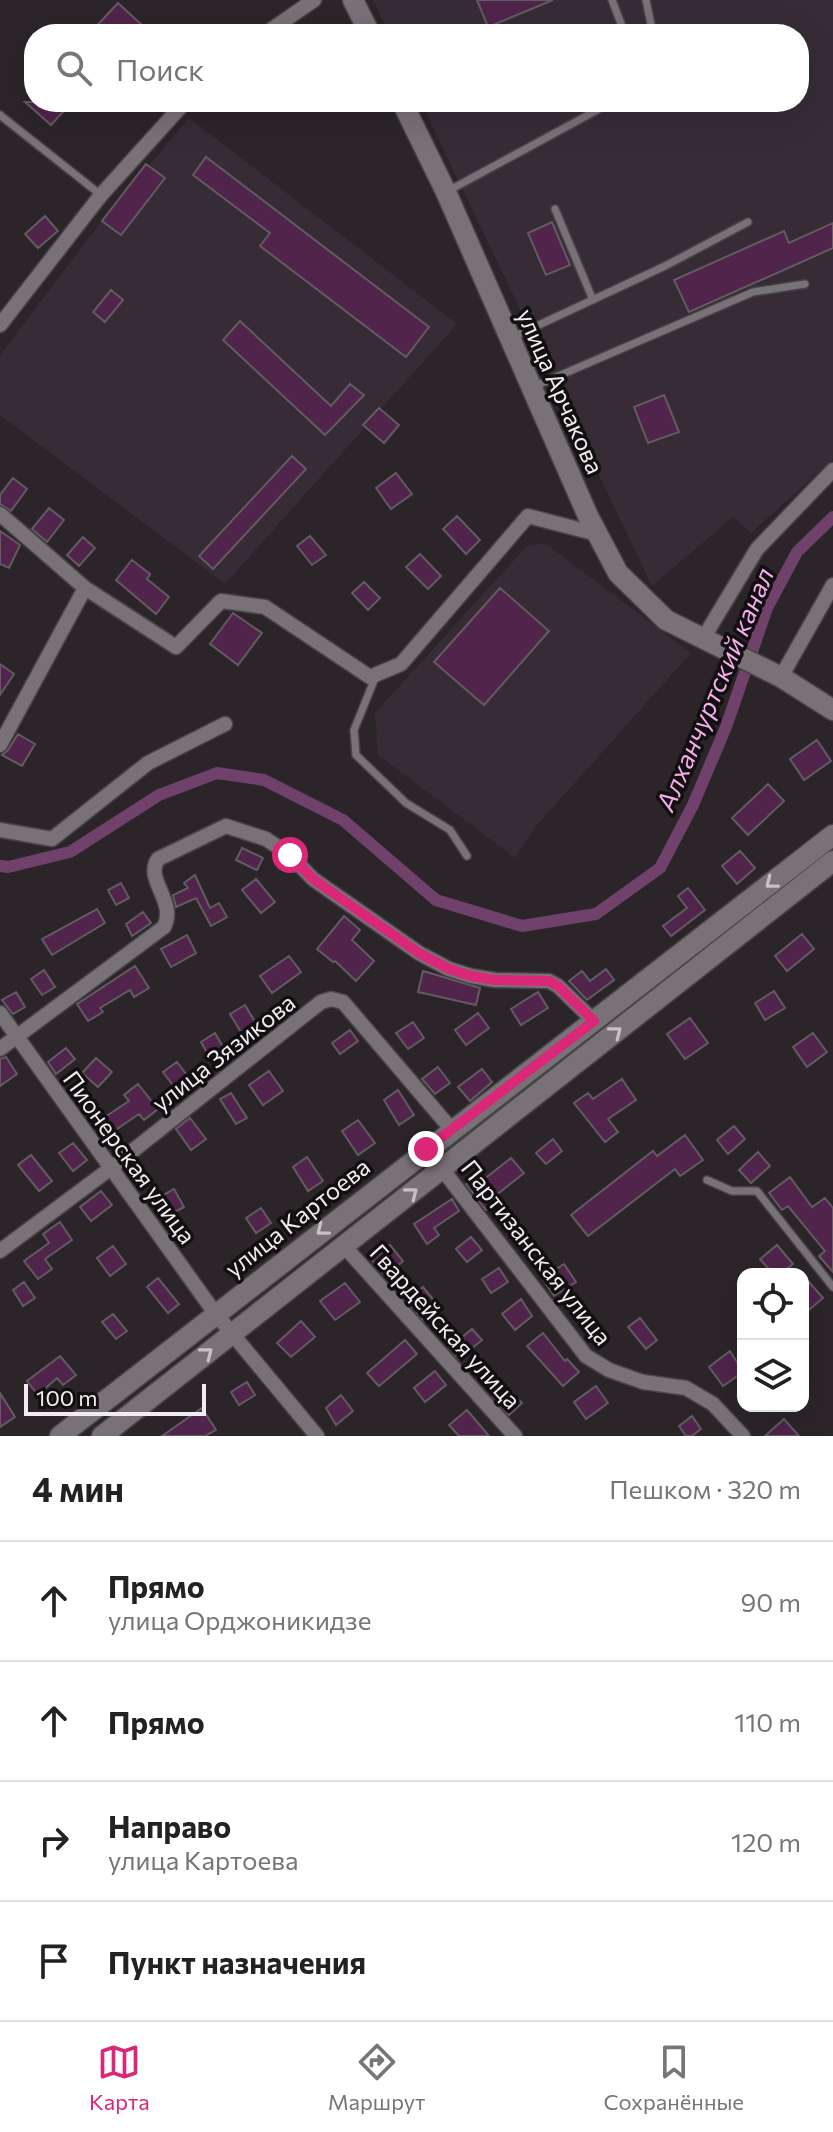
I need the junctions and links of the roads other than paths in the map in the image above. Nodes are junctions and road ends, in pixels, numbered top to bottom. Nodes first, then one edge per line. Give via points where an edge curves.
1 (314, 0) edge
2 (353, 0) edge
3 (612, 0) edge
4 (646, 0) edge
5 (279, 24) edge
6 (365, 24) edge
7 (621, 24) edge
8 (651, 24) edge
9 (176, 112) edge
10 (407, 112) edge
11 (594, 112) edge
12 (0, 115) edge
13 (446, 192) junction
14 (101, 195) junction
15 (555, 209) dead end
16 (748, 222) dead end
17 (805, 284) dead end
18 (593, 300) junction
19 (0, 325) edge
20 (509, 339) junction
21 (531, 388) junction
22 (833, 470) edge
23 (0, 514) edge
24 (597, 534) junction
25 (833, 585) edge
26 (85, 588) junction
27 (704, 637) junction
28 (377, 674) junction
29 (781, 677) junction
30 (833, 710) edge
31 (225, 724) dead end
32 (0, 745) edge
33 (0, 830) edge
34 (833, 835) edge
35 (467, 856) dead end
36 (833, 861) edge
37 (0, 1013) edge
38 (594, 1021) junction
39 (16, 1037) junction
40 (0, 1049) edge
41 (452, 1130) junction
42 (426, 1149) junction
43 (111, 1168) junction
44 (443, 1169) junction
45 (707, 1180) dead end
46 (344, 1246) junction
47 (0, 1251) edge
48 (833, 1287) edge
49 (215, 1313) junction
50 (232, 1333) junction
51 (60, 1436) edge
52 (102, 1436) edge
53 (317, 1436) edge
54 (515, 1436) edge
55 (743, 1436) edge

1 - 5 street
2 - 6 main road
3 - 7 lane
4 - 8 lane
9 - 14 street
10 - 13 main road, улица Арчакова
11 - 13 lane
12 - 14 lane
13 - 20 main road, улица Арчакова
14 - 19 street
15 - 18 lane
16 - 18 lane
17 - 21 lane via 753,292
18 - 20 lane
20 - 21 main road, улица Арчакова
21 - 24 main road, улица Арчакова
22 - 27 street via 757,549
23 - 26 street
24 - 27 main road, улица Арчакова via 618,573 666,620
24 - 28 street via 528,516 401,664
25 - 29 street
26 - 28 street via 176,647 221,601 265,607 370,677
26 - 32 street
27 - 29 main road, улица Арчакова
28 - 35 lane via 354,730 356,755 406,803 450,830
29 - 30 main road
31 - 33 street via 148,763 52,839
34 -> 38 main road, улица Картоева
44 -> 36 main road
37 - 39 street, Пионерская улица
38 - 39 street via 549,981 495,980 449,969 313,879 266,839 226,826 158,859 154,873 169,916 164,927
38 - 41 main road, улица Картоева
39 - 40 street
39 - 43 street, Пионерская улица
41 - 42 main road, улица Картоева
41 - 43 street, улица Зязикова via 343,1002 331,999
42 - 44 street, Партизанская улица
42 -> 49 main road, улица Картоева
43 - 47 street, улица Зязикова
43 - 49 street, Пионерская улица
46 -> 44 main road
44 - 55 street, Партизанская улица via 586,1356 643,1382 686,1388 713,1404
45 - 48 lane via 732,1191 757,1191
46 - 50 main road
46 - 54 street, Гвардейская улица
49 - 50 street, Пионерская улица
49 - 51 main road, улица Картоева
52 -> 50 main road
50 - 53 street, Пионерская улица

